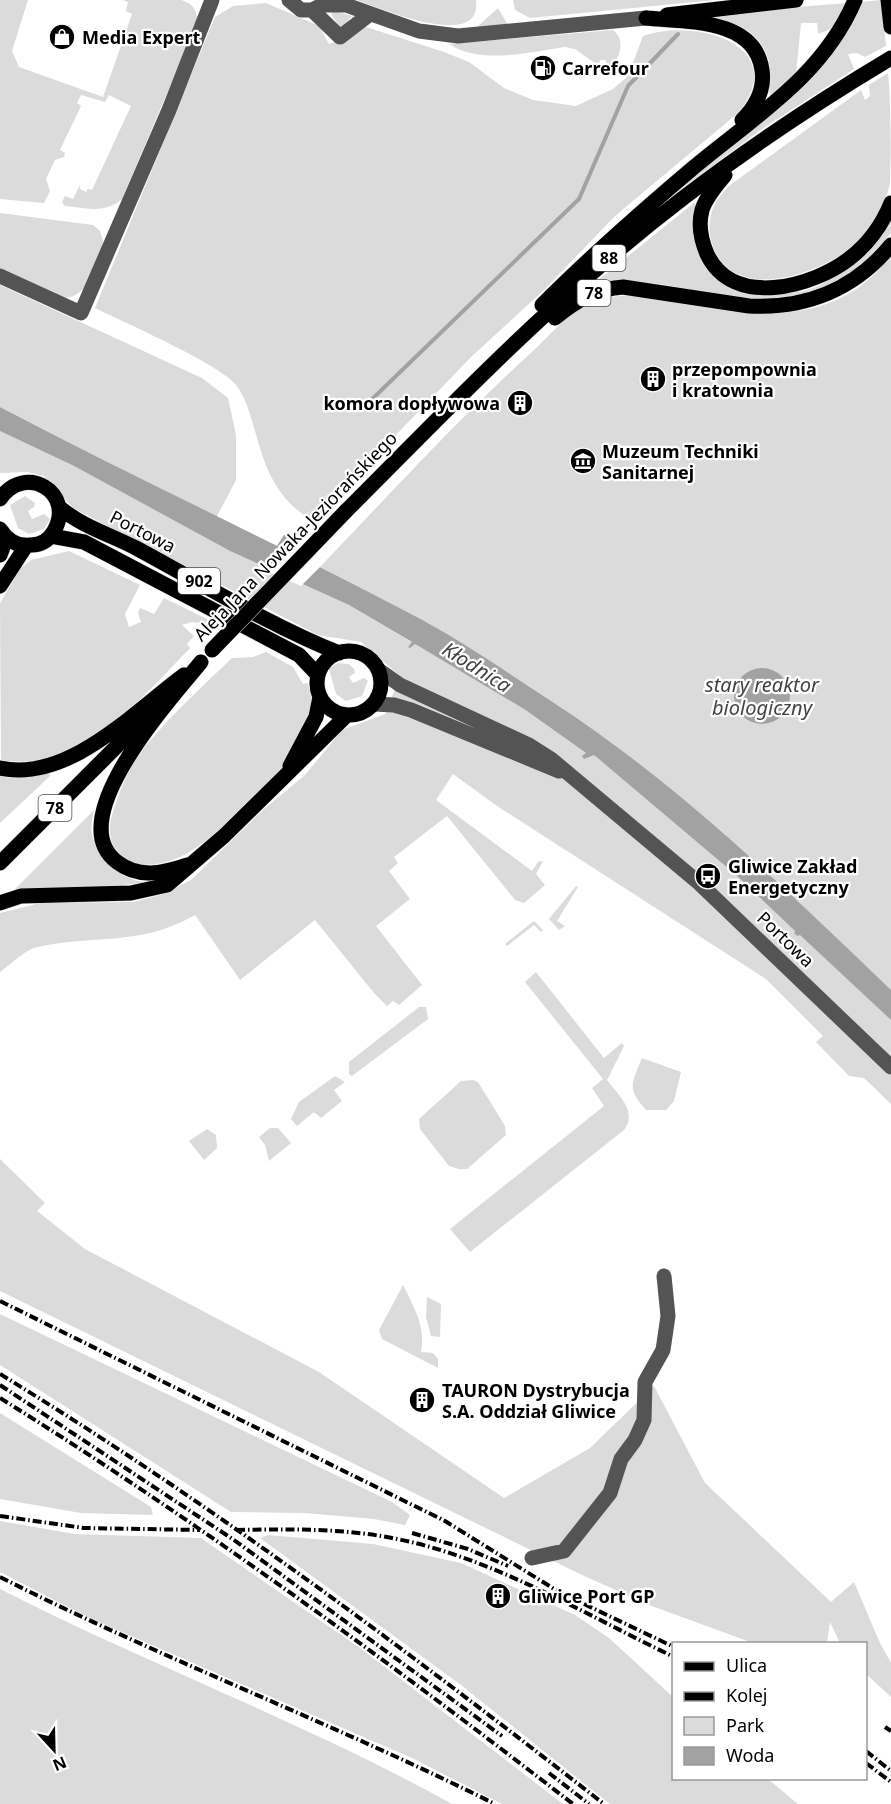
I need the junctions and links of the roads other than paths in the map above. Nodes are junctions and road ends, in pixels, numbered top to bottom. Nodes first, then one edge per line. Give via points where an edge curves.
1 (212, 0) edge
2 (796, 0) edge
3 (855, 0) edge
4 (888, 0) edge
5 (286, 2) edge
6 (344, 2) edge
7 (319, 5) edge
8 (370, 14) junction
9 (646, 18) junction
10 (891, 27) edge
11 (891, 58) edge
12 (736, 161) junction
13 (695, 166) junction
14 (891, 203) edge
15 (891, 245) edge
16 (0, 276) edge
17 (490, 365) junction
18 (0, 480) edge
19 (15, 485) junction
20 (0, 499) edge
21 (59, 507) junction
22 (1, 530) edge
23 (51, 536) junction
24 (27, 546) junction
25 (0, 555) edge
26 (0, 586) edge
27 (339, 652) junction
28 (201, 662) junction
29 (379, 670) junction
30 (318, 675) junction
31 (320, 697) junction
32 (374, 704) junction
33 (346, 716) junction
34 (0, 768) edge
35 (568, 774) junction
36 (284, 777) junction
37 (0, 863) edge
38 (193, 863) junction
39 (0, 903) edge
40 (891, 1067) edge
41 (664, 1276) dead end
42 (532, 1558) dead end

1 - 16 street via 81,314
2 - 9 main road
3 - 13 main road, 78 via 838,35 807,74
4 - 10 main road
5 - 7 street via 301,10
6 - 7 street
6 - 8 street
7 - 8 street via 340,37
8 - 9 street via 418,32 458,36
9 - 13 main road via 735,32 751,44 760,59 764,82 754,108
11 - 12 main road, Aleja Jana Nowaka-Jeziorańskiego / 88
12 - 14 main road via 703,207 699,222 709,258 718,270 744,285 776,287 831,270 863,246
12 - 17 main road, Aleja Jana Nowaka-Jeziorańskiego / 88 via 600,265
13 - 17 main road, 78 via 573,274 503,344
15 - 17 main road, 78 via 871,268 848,284 803,303 749,306 640,288 606,288 573,304
17 - 28 main road, Aleja Jana Nowaka-Jeziorańskiego / 78, bridge
18 - 19 main road, 902
19 - 20 main road
19 - 21 main road, 902 via 39,484 52,493
21 - 23 main road via 59,523
21 - 27 main road, Portowa / 902 via 71,517 303,638
22 - 24 main road via 17,544
22 - 25 main road
23 - 24 main road
23 - 30 main road, Portowa / 902 via 84,542 150,576 299,655
24 - 26 main road
27 - 29 main road, 902 via 369,657
27 - 30 main road via 330,657
28 - 34 main road via 87,749 38,767 15,772
28 - 37 main road, Aleja Jana Nowaka-Jeziorańskiego / 78
28 - 38 main road via 132,751 106,801 100,831 113,859 134,871 156,873
29 - 32 main road via 382,681
29 - 35 street, Portowa via 400,685 529,745
30 - 31 main road
31 - 33 main road via 326,706
31 - 36 main road via 316,717
32 - 33 main road via 356,715
32 - 35 street, Portowa via 411,710
33 - 36 main road
35 - 40 street, Portowa via 699,883
36 - 38 main road
38 - 39 main road via 167,885 150,890 21,896
41 - 42 street via 668,1316 663,1350 645,1382 644,1420 635,1440 621,1459 610,1493 564,1551

